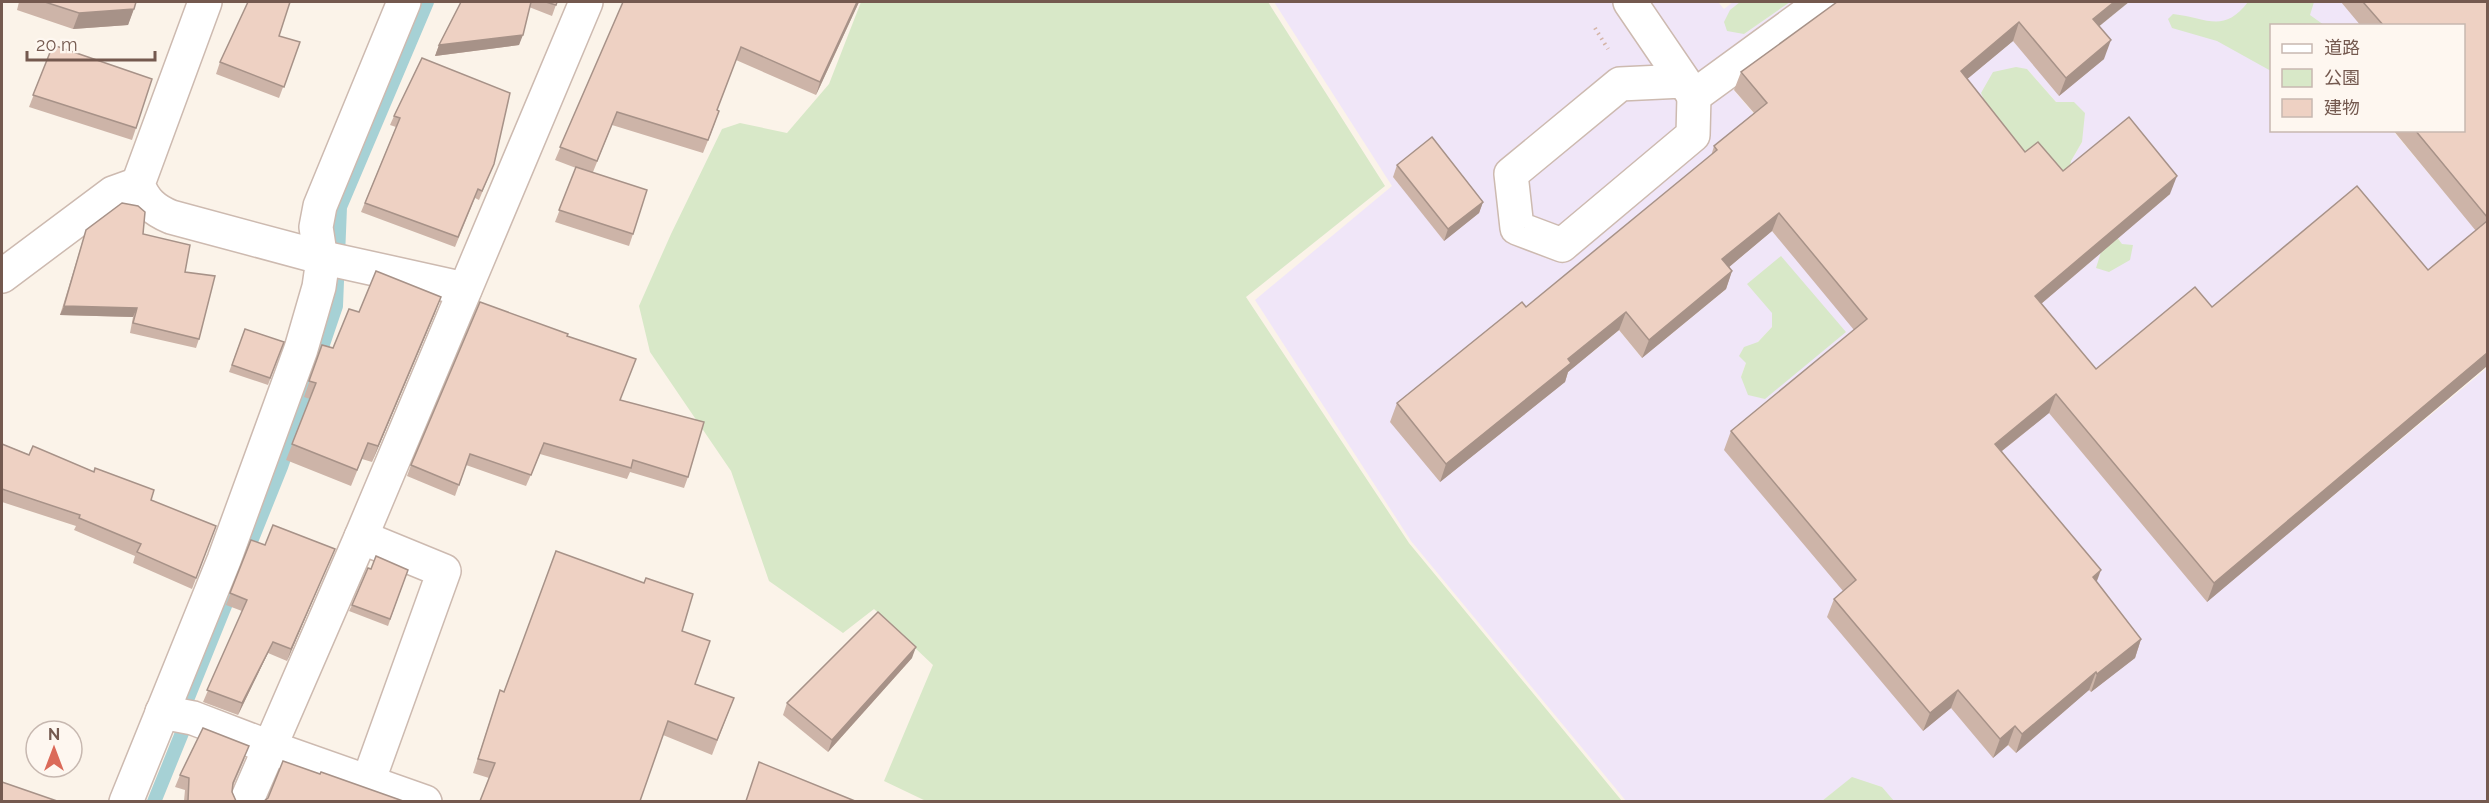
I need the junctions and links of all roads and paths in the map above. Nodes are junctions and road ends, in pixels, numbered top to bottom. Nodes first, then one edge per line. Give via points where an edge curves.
1 (205, 2) edge
2 (404, 2) edge
3 (586, 2) edge
4 (1630, 2) edge
5 (1822, 2) edge
6 (1689, 88) junction
7 (138, 184) junction
8 (333, 260) junction
9 (2, 276) edge
10 (465, 289) junction
11 (361, 537) junction
12 (176, 715) junction
13 (269, 747) junction
14 (369, 782) junction
15 (126, 801) edge
16 (246, 801) edge
17 (426, 801) edge

1 - 7 street
2 - 8 street via 320,206 316,227
3 - 10 street
4 - 6 street
5 - 6 street
6 - 6 street via 1693,135 1562,245 1517,228 1511,174 1620,84
7 - 8 street via 142,197 171,217
7 - 9 street via 113,193
8 - 10 street
8 - 12 street via 322,266 301,349 224,560
10 - 11 street
11 - 13 street
11 - 14 street via 444,571
12 - 13 street
12 - 15 street
13 - 14 street
13 - 16 street
14 - 17 street

